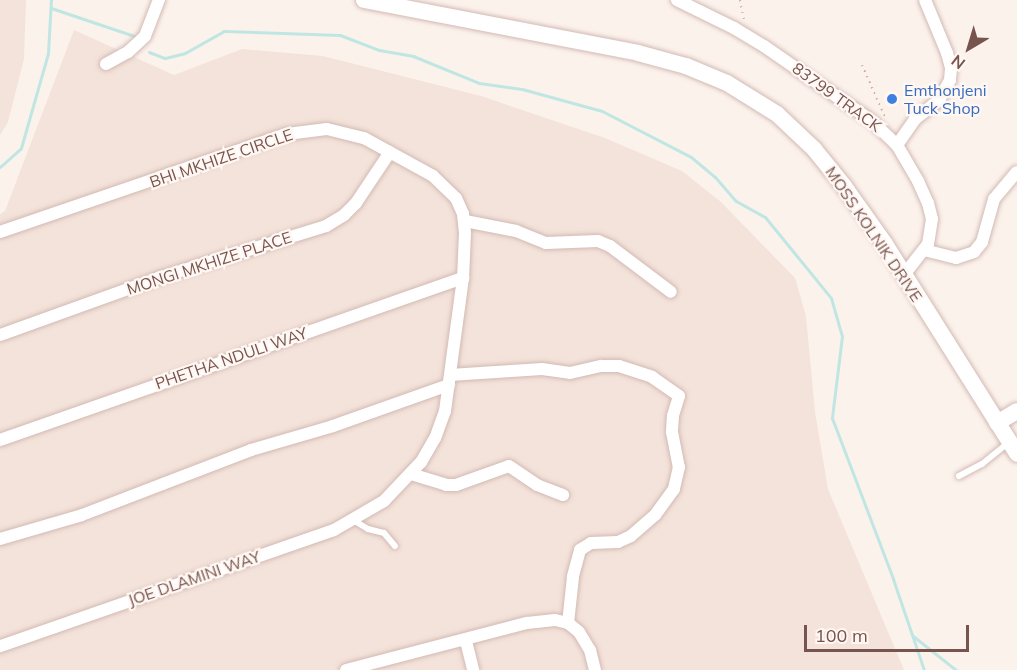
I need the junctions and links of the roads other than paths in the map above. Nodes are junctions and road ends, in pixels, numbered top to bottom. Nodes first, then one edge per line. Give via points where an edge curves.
1 (159, 0) edge
2 (364, 0) edge
3 (677, 0) edge
4 (924, 0) edge
5 (106, 64) dead end
6 (895, 142) junction
7 (390, 152) junction
8 (1017, 172) edge
9 (465, 221) junction
10 (0, 232) edge
11 (924, 250) junction
12 (904, 275) junction
13 (463, 278) junction
14 (671, 292) dead end
15 (0, 335) edge
16 (449, 380) junction
17 (1017, 411) edge
18 (997, 423) junction
19 (0, 440) edge
20 (1013, 448) edge
21 (411, 474) junction
22 (959, 476) dead end
23 (563, 495) dead end
24 (384, 501) joint
25 (353, 520) junction
26 (0, 539) edge
27 (395, 546) dead end
28 (568, 623) junction
29 (466, 640) junction
30 (0, 646) edge
31 (346, 670) edge
32 (474, 670) edge
33 (595, 670) edge

1 - 5 street via 145,36
2 - 12 main road, MOSS KOLNIK DRIVE via 638,53 686,66 727,83 777,114 814,149
3 - 6 street, 83799 TRACK via 747,35 848,103
4 - 6 street via 947,53 950,80 939,100
6 - 11 street, 83799 TRACK via 928,203 931,232
7 - 9 street, BHI MKHIZE CIRCLE via 441,183 456,198
7 - 10 street, BHI MKHIZE CIRCLE via 343,132 304,130
7 - 15 street, MONGI MKHIZE PLACE via 356,203 326,226 158,278
8 - 11 street via 994,199 982,242 974,252 956,258
9 - 13 street, BHI MKHIZE CIRCLE
9 - 14 street via 516,231 546,243 598,241
11 - 12 street, 83799 TRACK
12 - 18 main road, MOSS KOLNIK DRIVE
13 - 16 street, BHI MKHIZE CIRCLE
13 - 19 street, PHETHA NDULI WAY
16 - 21 street, BHI MKHIZE CIRCLE via 445,411 435,438
16 - 26 street via 333,426 240,454 82,515
16 - 28 street via 542,369 570,373 619,366 652,377 680,399 673,416 679,467 674,489 655,515 631,536 618,542 587,544 580,550
17 - 18 main road
18 - 20 main road, MOSS KOLNIK DRIVE
20 - 22 lane
21 - 23 street via 456,485 509,466 537,485
21 - 24 street, BHI MKHIZE CIRCLE
24 - 25 street, JOE DLAMINI WAY
25 - 27 lane via 384,533
25 - 30 street, JOE DLAMINI WAY via 334,530
28 - 29 street via 527,623
28 - 33 street via 590,650
29 - 31 street
29 - 32 street

